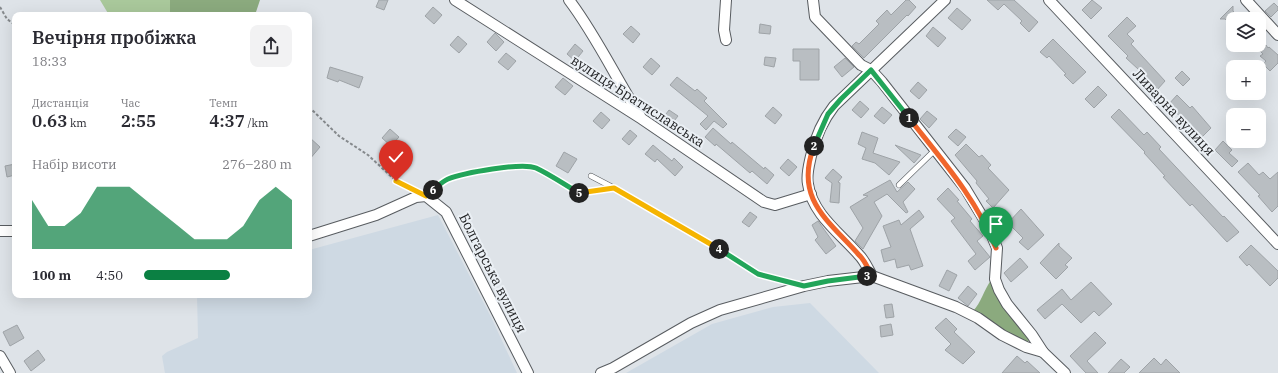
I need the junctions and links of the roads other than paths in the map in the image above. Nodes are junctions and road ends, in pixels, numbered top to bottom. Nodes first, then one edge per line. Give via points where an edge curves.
1 (455, 0) edge
2 (569, 0) edge
3 (726, 0) edge
4 (813, 0) edge
5 (945, 0) edge
6 (1049, 0) edge
7 (1246, 0) edge
8 (1278, 35) edge
9 (726, 40) dead end
10 (871, 70) junction
11 (642, 119) junction
12 (935, 150) junction
13 (591, 176) dead end
14 (900, 185) dead end
15 (811, 194) junction
16 (0, 231) edge
17 (12, 231) edge
18 (312, 235) edge
19 (1278, 244) edge
20 (872, 276) junction
21 (804, 286) junction
22 (1043, 352) junction
23 (0, 356) edge
24 (10, 373) edge
25 (528, 373) edge
26 (601, 373) edge
27 (1065, 373) edge

1 - 11 street, вулиця Братиславська
2 - 11 street via 586,23
3 - 9 street
4 - 10 street via 815,17 861,65
5 - 10 street
6 - 19 street, Ливарна вулиця
7 - 8 street
10 - 12 street
10 - 15 street via 834,106 821,127 808,169 807,183
11 - 15 street, вулиця Братиславська via 770,204
12 - 14 lane
12 - 22 street via 965,188 988,226 996,248 995,279 999,290
13 - 21 lane via 694,234 758,274
15 - 20 street via 832,228 861,256
16 - 17 street
18 - 25 street, Болгарська вулиця via 376,215 416,197 426,196 446,212
20 - 21 street
20 - 22 street via 956,307 978,318 1002,335
21 - 26 street via 720,310 691,323
22 - 27 street
23 - 24 street

